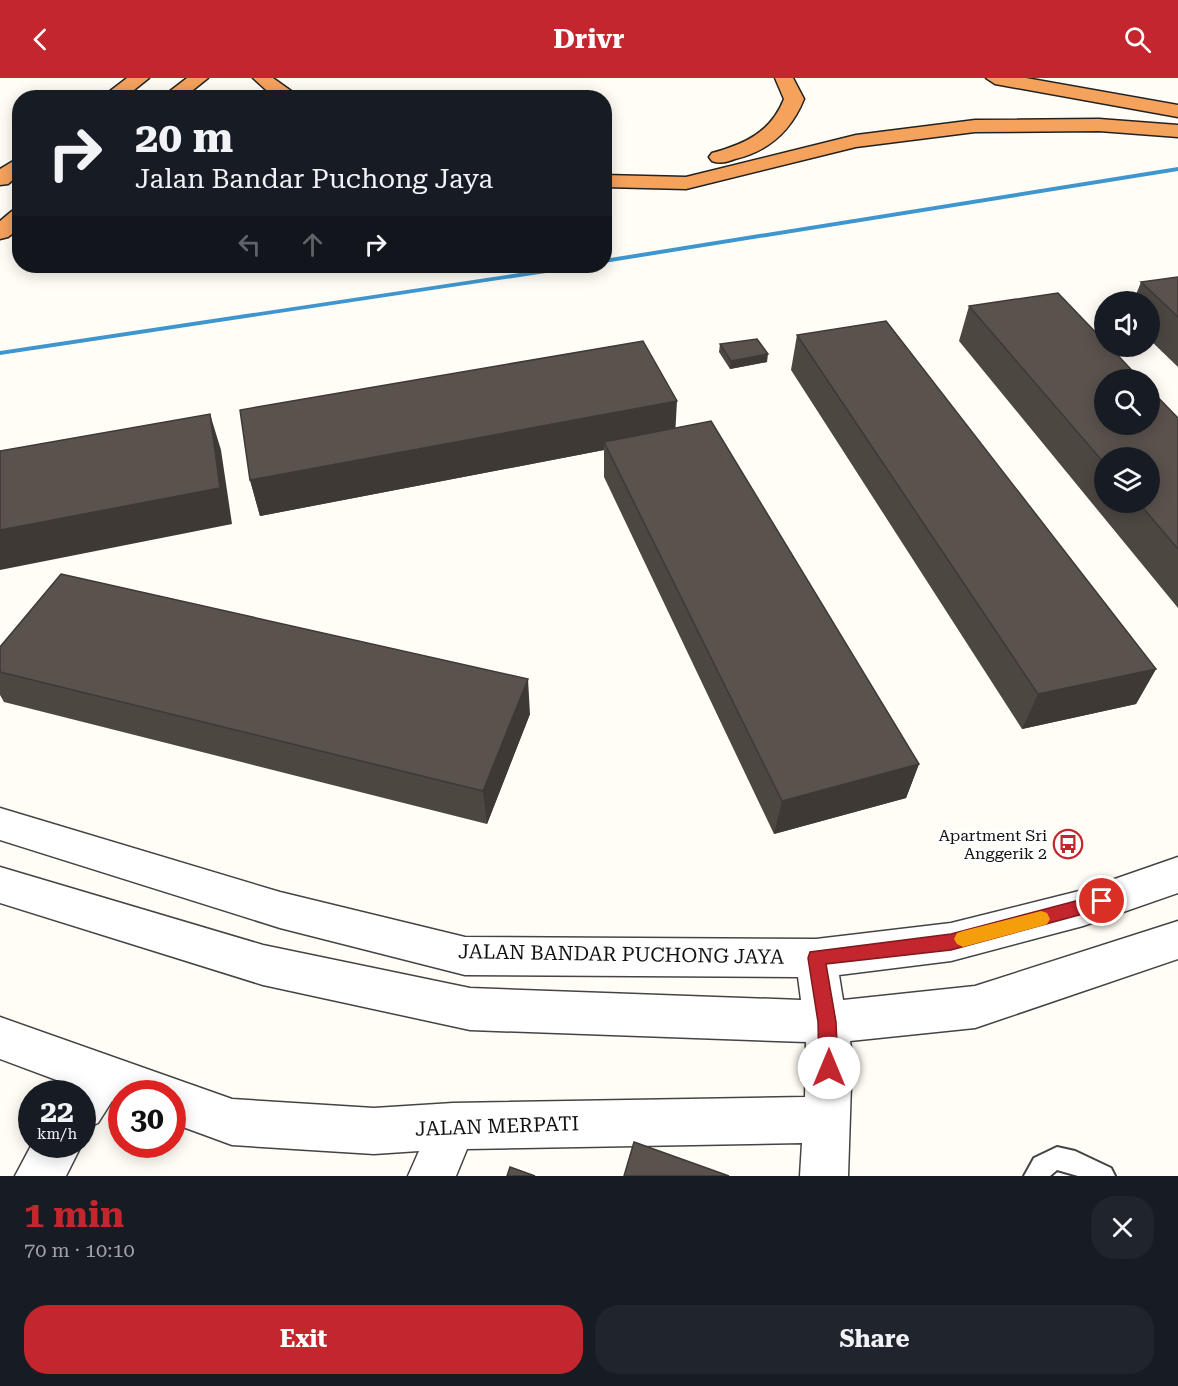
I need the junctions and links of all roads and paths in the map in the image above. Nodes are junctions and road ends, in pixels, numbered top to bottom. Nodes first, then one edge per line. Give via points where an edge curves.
1 (175, 78) edge
2 (199, 78) edge
3 (262, 78) edge
4 (784, 78) edge
5 (995, 78) edge
6 (1096, 78) edge
7 (154, 90) edge
8 (276, 90) edge
9 (1166, 90) dead end
10 (1178, 111) edge
11 (1178, 130) edge
12 (612, 166) edge
13 (612, 181) edge
14 (11, 207) edge
15 (0, 232) edge
16 (0, 824) edge
17 (1178, 875) edge
18 (0, 885) edge
19 (1178, 940) edge
20 (816, 958) junction
21 (827, 1022) junction
22 (0, 1038) edge
23 (74, 1080) edge
24 (186, 1105) edge
25 (826, 1120) junction
26 (453, 1126) junction
27 (50, 1158) edge
28 (39, 1176) edge
29 (432, 1176) edge
30 (824, 1176) edge
31 (1036, 1176) edge
32 (1103, 1176) edge

1 - 7 highway
2 - 7 highway
3 - 8 highway
4 - 12 highway via 794,99 788,118 753,146 706,160 631,168
5 - 10 highway
6 - 9 highway
11 - 13 highway via 1099,125 975,126 856,141 686,183
14 - 15 highway
16 - 20 street, JALAN BANDAR PUCHONG JAYA via 280,910 465,956
17 - 20 street, JALAN BANDAR PUCHONG JAYA via 1083,908 951,942
18 - 21 street via 263,964 470,1009
19 - 21 street via 975,1007
20 - 21 street
21 - 25 street via 830,1054
22 - 23 street
24 - 26 street, JALAN MERPATI via 232,1122 374,1131
25 - 26 street, JALAN MERPATI
25 - 30 street
26 - 29 street
27 - 28 street
31 - 32 lane via 1042,1164 1054,1158 1071,1161

